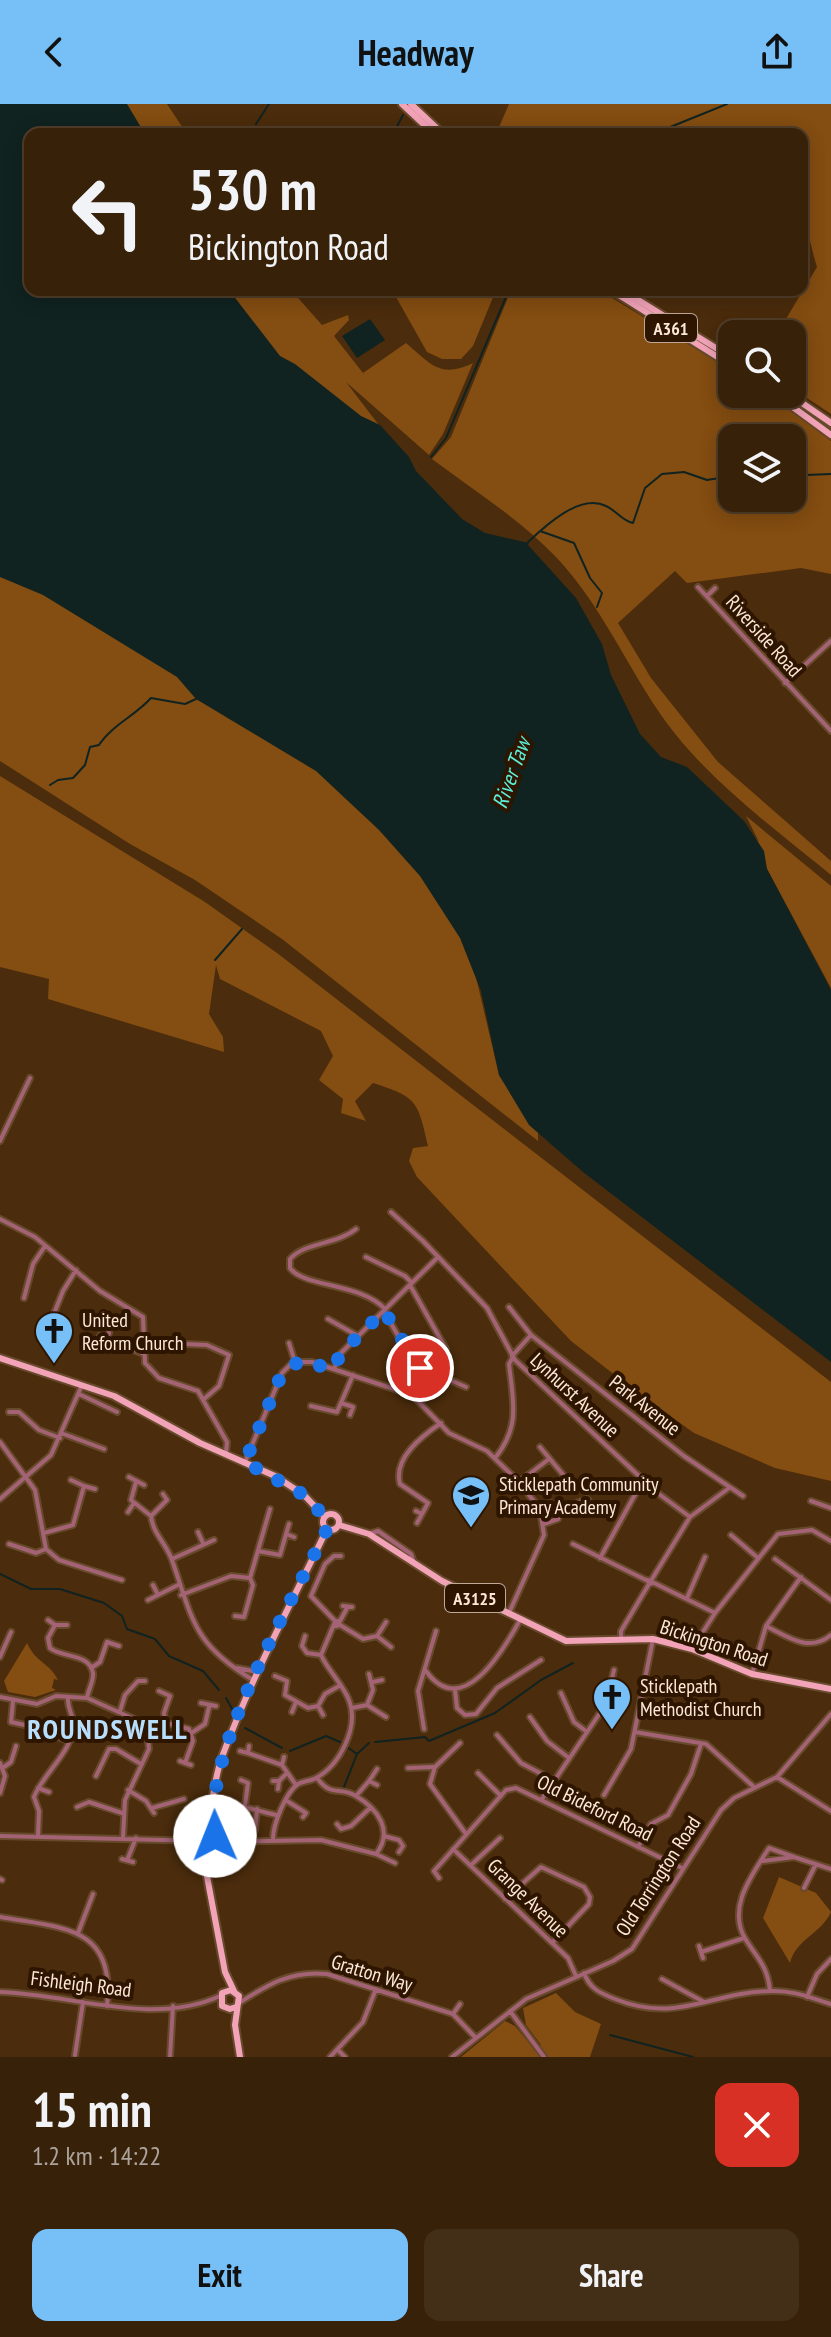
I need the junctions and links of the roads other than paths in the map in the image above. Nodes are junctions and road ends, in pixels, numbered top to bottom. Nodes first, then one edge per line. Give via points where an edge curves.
1 (402, 104) edge
2 (411, 104) edge
3 (428, 128) edge
4 (437, 128) edge
5 (621, 296) edge
6 (632, 296) edge
7 (718, 349) edge
8 (718, 357) edge
9 (806, 406) edge
10 (794, 408) edge
11 (831, 423) edge
12 (831, 435) edge
13 (698, 587) dead end
14 (715, 588) dead end
15 (707, 596) junction
16 (831, 641) edge
17 (785, 683) junction
18 (831, 731) edge
19 (30, 1078) dead end
20 (0, 1141) edge
21 (391, 1212) dead end
22 (0, 1219) edge
23 (356, 1229) dead end
24 (45, 1246) junction
25 (366, 1257) dead end
26 (438, 1257) junction
27 (76, 1270) junction
28 (411, 1284) junction
29 (24, 1298) dead end
30 (509, 1307) dead end
31 (384, 1310) junction
32 (55, 1311) dead end
33 (328, 1319) dead end
34 (109, 1333) dead end
35 (531, 1335) junction
36 (358, 1336) junction
37 (289, 1343) dead end
38 (185, 1344) dead end
39 (144, 1354) junction
40 (512, 1356) junction
41 (0, 1358) edge
42 (295, 1362) junction
43 (519, 1365) junction
44 (334, 1369) junction
45 (425, 1370) junction
46 (511, 1373) junction
47 (353, 1375) junction
48 (82, 1385) junction
49 (466, 1387) dead end
50 (79, 1394) junction
51 (204, 1399) junction
52 (341, 1403) junction
53 (311, 1406) dead end
54 (8, 1412) dead end
55 (117, 1412) dead end
56 (350, 1415) dead end
57 (441, 1423) junction
58 (60, 1435) junction
59 (0, 1442) edge
60 (540, 1447) dead end
61 (104, 1449) dead end
62 (225, 1454) junction
63 (495, 1458) junction
64 (549, 1458) junction
65 (245, 1462) junction
66 (129, 1477) dead end
67 (565, 1477) dead end
68 (26, 1479) junction
69 (71, 1480) dead end
70 (643, 1480) junction
71 (136, 1482) junction
72 (519, 1482) junction
73 (144, 1485) dead end
74 (84, 1486) junction
75 (729, 1487) junction
76 (95, 1489) dead end
77 (163, 1494) dead end
78 (743, 1496) dead end
79 (0, 1499) edge
80 (811, 1501) dead end
81 (134, 1503) junction
82 (590, 1503) dead end
83 (831, 1508) edge
84 (270, 1509) dead end
85 (540, 1509) junction
86 (562, 1509) junction
87 (416, 1511) dead end
88 (128, 1512) dead end
89 (422, 1514) junction
90 (151, 1516) junction
91 (325, 1517) junction
92 (690, 1517) junction
93 (268, 1518) junction
94 (274, 1520) dead end
95 (417, 1523) dead end
96 (289, 1524) dead end
97 (544, 1524) junction
98 (339, 1525) junction
99 (327, 1529) junction
100 (198, 1532) dead end
101 (44, 1533) junction
102 (286, 1534) junction
103 (731, 1535) dead end
104 (294, 1537) dead end
105 (214, 1540) dead end
106 (830, 1540) edge
107 (203, 1543) junction
108 (9, 1544) dead end
109 (573, 1544) dead end
110 (24, 1549) junction
111 (46, 1549) junction
112 (258, 1551) junction
113 (341, 1556) dead end
114 (22, 1557) dead end
115 (705, 1557) dead end
116 (600, 1558) junction
117 (758, 1558) junction
118 (172, 1559) junction
119 (775, 1559) dead end
120 (801, 1577) junction
121 (250, 1578) junction
122 (122, 1580) dead end
123 (651, 1582) junction
124 (153, 1585) dead end
125 (178, 1585) junction
126 (157, 1593) junction
127 (181, 1595) junction
128 (687, 1598) junction
129 (148, 1600) dead end
130 (831, 1600) edge
131 (347, 1607) dead end
132 (717, 1612) junction
133 (508, 1615) junction
134 (235, 1616) dead end
135 (244, 1617) junction
136 (48, 1620) dead end
137 (250, 1620) dead end
138 (520, 1620) junction
139 (386, 1621) dead end
140 (338, 1623) junction
141 (55, 1625) junction
142 (67, 1625) dead end
143 (766, 1626) junction
144 (436, 1631) dead end
145 (306, 1635) dead end
146 (831, 1635) edge
147 (377, 1636) junction
148 (621, 1638) junction
149 (653, 1639) junction
150 (19, 1641) dead end
151 (119, 1646) dead end
152 (392, 1649) dead end
153 (692, 1649) junction
154 (54, 1652) junction
155 (321, 1655) junction
156 (0, 1657) edge
157 (49, 1660) dead end
158 (539, 1664) dead end
159 (235, 1667) junction
160 (91, 1668) junction
161 (426, 1671) junction
162 (258, 1672) junction
163 (612, 1673) dead end
164 (134, 1674) dead end
165 (369, 1674) dead end
166 (752, 1674) junction
167 (275, 1676) dead end
168 (382, 1680) dead end
169 (138, 1681) junction
170 (145, 1681) dead end
171 (255, 1681) junction
172 (373, 1682) junction
173 (339, 1686) junction
174 (831, 1689) edge
175 (455, 1690) junction
176 (159, 1691) dead end
177 (558, 1695) dead end
178 (170, 1696) junction
179 (0, 1697) edge
180 (68, 1698) junction
181 (87, 1698) junction
182 (177, 1698) dead end
183 (13, 1701) junction
184 (296, 1702) junction
185 (201, 1703) dead end
186 (367, 1705) junction
187 (216, 1706) dead end
188 (318, 1706) junction
189 (209, 1707) junction
190 (352, 1708) junction
191 (120, 1711) junction
192 (292, 1712) dead end
193 (831, 1714) edge
194 (323, 1715) dead end
195 (379, 1715) junction
196 (529, 1716) dead end
197 (386, 1717) dead end
198 (428, 1720) dead end
199 (376, 1721) dead end
200 (3, 1722) dead end
201 (11, 1722) junction
202 (422, 1722) junction
203 (25, 1725) dead end
204 (166, 1726) junction
205 (424, 1729) dead end
206 (147, 1731) junction
207 (193, 1732) junction
208 (587, 1732) junction
209 (635, 1732) junction
210 (497, 1735) dead end
211 (56, 1736) dead end
212 (68, 1741) junction
213 (460, 1743) dead end
214 (701, 1743) junction
215 (16, 1746) dead end
216 (249, 1746) dead end
217 (240, 1751) dead end
218 (248, 1753) junction
219 (284, 1757) dead end
220 (569, 1758) junction
221 (186, 1763) dead end
222 (141, 1764) junction
223 (2, 1765) edge
224 (282, 1765) junction
225 (435, 1767) junction
226 (408, 1768) dead end
227 (419, 1768) junction
228 (377, 1769) dead end
229 (287, 1773) junction
230 (478, 1773) dead end
231 (96, 1776) dead end
232 (777, 1777) junction
233 (317, 1778) junction
234 (241, 1780) dead end
235 (553, 1780) junction
236 (369, 1781) junction
237 (248, 1783) junction
238 (430, 1784) junction
239 (255, 1785) dead end
240 (296, 1785) junction
241 (377, 1785) dead end
242 (754, 1787) junction
243 (38, 1788) junction
244 (278, 1789) dead end
245 (128, 1790) junction
246 (49, 1792) dead end
247 (0, 1793) edge
248 (604, 1795) dead end
249 (356, 1796) junction
250 (501, 1796) junction
251 (184, 1799) dead end
252 (542, 1799) junction
253 (287, 1801) junction
254 (85, 1804) junction
255 (236, 1805) dead end
256 (245, 1805) junction
257 (77, 1807) dead end
258 (370, 1808) junction
259 (257, 1809) junction
260 (87, 1811) dead end
261 (831, 1811) edge
262 (122, 1813) junction
263 (306, 1813) dead end
264 (276, 1815) junction
265 (211, 1817) junction
266 (248, 1823) dead end
267 (255, 1823) junction
268 (255, 1830) dead end
269 (466, 1834) junction
270 (38, 1835) junction
271 (0, 1836) edge
272 (341, 1836) dead end
273 (384, 1836) junction
274 (123, 1838) junction
275 (136, 1838) junction
276 (500, 1838) dead end
277 (273, 1839) junction
278 (203, 1841) junction
279 (216, 1841) junction
280 (186, 1842) junction
281 (237, 1843) junction
282 (410, 1845) dead end
283 (403, 1846) junction
284 (638, 1847) junction
285 (453, 1848) junction
286 (399, 1852) dead end
287 (202, 1854) junction
288 (376, 1854) junction
289 (216, 1855) junction
290 (794, 1857) junction
291 (122, 1859) dead end
292 (761, 1862) junction
293 (395, 1863) dead end
294 (816, 1864) junction
295 (471, 1865) junction
296 (682, 1868) junction
297 (831, 1869) edge
298 (434, 1871) junction
299 (427, 1872) dead end
300 (439, 1878) dead end
301 (210, 1880) junction
302 (804, 1888) dead end
303 (93, 1894) dead end
304 (505, 1899) junction
305 (0, 1917) edge
306 (78, 1933) junction
307 (744, 1938) junction
308 (552, 1943) junction
309 (703, 1958) dead end
310 (831, 1959) edge
311 (225, 1972) junction
312 (584, 1973) junction
313 (576, 1976) junction
314 (662, 1979) dead end
315 (376, 1989) junction
316 (770, 1991) junction
317 (0, 1992) edge
318 (236, 1992) junction
319 (252, 1993) junction
320 (221, 1995) junction
321 (807, 1997) junction
322 (83, 2002) junction
323 (704, 2002) junction
324 (206, 2003) junction
325 (460, 2004) dead end
326 (831, 2004) edge
327 (237, 2005) junction
328 (107, 2006) junction
329 (173, 2006) junction
330 (225, 2008) junction
331 (510, 2011) junction
332 (453, 2014) junction
333 (235, 2025) junction
334 (475, 2037) junction
335 (339, 2051) junction
336 (75, 2055) dead end
337 (170, 2057) edge
338 (240, 2057) edge
339 (330, 2057) edge
340 (345, 2057) edge
341 (452, 2057) edge
342 (544, 2057) edge

1 - 3 main road
2 - 4 main road
5 - 8 main road, A361
6 - 7 main road, A361
9 - 11 main road
10 - 12 main road
13 - 15 street, Riverside Road
14 - 15 street, Riverside Road
15 - 17 street, Riverside Road
16 - 17 street
17 - 18 street, Riverside Road
19 - 20 street
21 - 26 street, Lynhurst Avenue
22 - 24 street
23 - 31 street via 341,1241 297,1252 289,1261 292,1272 347,1287 378,1301
24 - 27 street
24 - 29 street via 33,1264
25 - 28 street
26 - 28 street
26 - 40 street, Lynhurst Avenue via 487,1308
27 - 32 street
27 - 39 street via 143,1317
28 - 31 street
28 - 45 street via 446,1349 441,1366
30 - 35 street, Park Avenue
31 - 36 street
31 - 45 street via 414,1364
33 - 36 street
34 - 39 street via 103,1337
35 - 40 street
35 - 75 street, Park Avenue
36 - 44 street
37 - 42 street
38 - 51 street via 207,1345 229,1355 219,1386
39 - 51 street via 159,1378 198,1391
40 - 43 street, Lynhurst Avenue
40 - 46 street
41 - 48 main road
42 - 44 street
42 - 65 street via 282,1373
43 - 46 street
43 - 70 street, Lynhurst Avenue
44 - 47 street
45 - 49 street
46 - 63 street via 514,1426
47 - 52 street
47 - 57 street via 419,1400
48 - 50 street
48 - 62 main road
50 - 55 street
50 - 58 street
51 - 62 street via 227,1442
52 - 53 street via 334,1414
52 - 56 street via 354,1404
54 - 58 street via 19,1412 39,1430
57 - 63 street via 455,1437
57 - 89 street via 412,1445 399,1473 400,1484 427,1501
58 - 61 street
58 - 68 street via 51,1455
59 - 68 street
60 - 64 street
62 - 65 main road
63 - 72 street
64 - 67 street
64 - 72 street
65 - 91 main road via 304,1495
66 - 71 street
68 - 79 street
68 - 101 street via 35,1490
69 - 74 street
70 - 92 street, Lynhurst Avenue
70 - 116 street
71 - 73 street
71 - 81 street via 130,1497
72 - 85 street
74 - 76 street
74 - 101 street via 73,1525
75 - 78 street, Park Avenue
75 - 92 street
77 - 90 street via 170,1501
80 - 83 street
81 - 88 street
81 - 90 street
82 - 86 street via 587,1499
84 - 93 street
85 - 86 street via 551,1503
85 - 97 street
86 - 97 street via 558,1519
87 - 89 street
89 - 95 street
90 - 118 street via 152,1528
91 - 98 main road, Bickington Road via 334,1514
91 - 99 main road
92 - 123 street
93 - 94 street
93 - 112 street
96 - 102 street
97 - 133 street via 541,1544
98 - 99 main road
98 - 133 main road, Bickington Road / A3125 via 369,1534
99 - 162 main road
100 - 107 street
101 - 111 street
102 - 104 street
102 - 112 street via 280,1555
103 - 117 street
105 - 107 street
106 - 117 street via 815,1531 778,1534
107 - 118 street
108 - 110 street
109 - 116 street
110 - 111 street
110 - 114 street
111 - 122 street via 59,1560
112 - 121 street
113 - 140 street via 332,1553 311,1596
115 - 128 street
116 - 123 street
117 - 132 street
118 - 125 street
119 - 120 street
120 - 130 street
120 - 143 street
121 - 127 street via 231,1576
121 - 135 street via 253,1585
123 - 128 street
123 - 148 street
124 - 126 street
125 - 126 street
125 - 127 street
126 - 129 street
127 - 159 street via 202,1638
128 - 132 street
131 - 140 street
132 - 153 street
133 - 138 main road, Bickington Road / A3125
134 - 135 street
135 - 137 street
136 - 141 street
138 - 148 main road, Bickington Road / A3125 via 576,1643
138 - 175 street via 474,1685
139 - 147 street
140 - 147 street via 363,1639
140 - 155 street
141 - 142 street
141 - 154 street via 48,1638
143 - 146 street via 804,1644
143 - 166 street
144 - 161 street
145 - 155 street via 302,1646 307,1653
147 - 152 street
148 - 149 main road, Bickington Road / A3125
149 - 153 main road, Bickington Road / A3125
149 - 209 street
150 - 156 street via 10,1634
151 - 160 street via 104,1641 100,1662
153 - 166 main road, Bickington Road / A3125
154 - 157 street
154 - 160 street via 80,1658
155 - 173 street
158 - 175 street via 492,1692 476,1714 465,1715 457,1708
159 - 162 street
159 - 171 street
160 - 181 street
161 - 175 street
161 - 202 street via 418,1691
162 - 171 main road
163 - 208 street via 610,1696
164 - 169 street
165 - 172 street
166 - 174 main road, Bickington Road / A3125
167 - 184 street via 287,1681 282,1696
168 - 172 street
169 - 170 street
169 - 191 street
171 - 265 main road via 220,1763
172 - 186 street
173 - 188 street
173 - 190 street
176 - 178 street
177 - 208 street via 574,1722
178 - 182 street
178 - 204 street
179 - 183 street
180 - 181 street
180 - 183 street
180 - 212 street via 73,1723
181 - 191 street
183 - 201 street
184 - 188 street
184 - 192 street
185 - 189 street
186 - 190 street
186 - 195 street
187 - 189 street
188 - 194 street
189 - 207 street via 205,1724
190 - 233 street via 345,1744
191 - 206 street via 137,1718
193 - 232 street, Old Torrington Road
195 - 197 street
195 - 199 street
196 - 220 street via 547,1741
198 - 202 street
200 - 201 street
201 - 203 street
202 - 205 street
204 - 206 street
204 - 207 street
206 - 222 street via 149,1749
207 - 221 street
208 - 220 street
209 - 214 street
209 - 248 street
210 - 235 street via 521,1763
211 - 212 street
212 - 243 street
213 - 225 street
214 - 242 street
214 - 284 street via 668,1815 651,1824
215 - 223 street via 11,1762
216 - 218 street
217 - 218 street
218 - 224 street
219 - 224 street
220 - 235 street
222 - 231 street via 109,1749
222 - 245 street
223 - 247 street
224 - 229 street
225 - 227 street
225 - 238 street
226 - 227 street
227 - 238 street
228 - 236 street
229 - 240 street
229 - 244 street via 276,1781
230 - 250 street
232 - 242 street, Old Torrington Road
232 - 261 street
233 - 240 street
233 - 249 street via 329,1791
234 - 237 street
235 - 252 street
236 - 241 street
236 - 249 street
237 - 239 street
237 - 256 street
238 - 269 street
240 - 253 street
242 - 296 street, Old Torrington Road via 721,1810
243 - 246 street
243 - 270 street
245 - 251 street via 153,1811
245 - 262 street
249 - 258 street
250 - 252 street, Old Bideford Road via 516,1788
250 - 269 street
252 - 284 street, Old Bideford Road
253 - 263 street
253 - 264 street
254 - 257 street
254 - 260 street
254 - 262 street
255 - 256 street
256 - 259 street
258 - 272 street via 351,1826 339,1827
258 - 273 street via 384,1823
259 - 264 street
259 - 267 street
262 - 274 street
264 - 277 street
265 - 278 main road
265 - 279 main road
266 - 267 street
267 - 268 street
269 - 285 street
270 - 271 street
270 - 274 street
273 - 283 street via 397,1838
273 - 288 street
274 - 275 street
275 - 280 street
275 - 291 street via 131,1860
276 - 295 street
277 - 281 street
277 - 288 street via 321,1840
278 - 279 main road
278 - 280 street
278 - 287 main road
279 - 281 street
279 - 289 main road
280 - 287 street
281 - 289 street
282 - 283 street
283 - 286 street
284 - 296 street, Old Bideford Road
285 - 295 street, Grange Avenue
285 - 298 street
287 - 289 main road
287 - 301 main road
288 - 293 street
289 - 301 main road
290 - 292 street
290 - 292 street via 770,1847
290 - 294 street
292 - 307 street via 739,1907
294 - 297 street
294 - 302 street
295 - 304 street, Grange Avenue
296 - 312 street, Old Torrington Road via 635,1946
298 - 299 street
298 - 300 street
301 - 311 main road
303 - 306 street
304 - 308 street, Grange Avenue
304 - 308 street via 541,1867 584,1887 589,1904
305 - 306 street
306 - 328 street via 98,1950 106,1966
307 - 309 street via 700,1949
307 - 316 street via 764,1965
308 - 313 street, Grange Avenue via 568,1958
310 - 321 street
311 - 318 main road
311 - 320 main road
312 - 313 street, Old Torrington Road
312 - 323 street via 593,1988 640,2009 666,2011
313 - 331 street, Old Torrington Road via 537,1992
314 - 323 street
315 - 319 street, Gratton Way via 305,1973
315 - 332 street, Gratton Way
315 - 335 street via 363,2022
316 - 321 street
316 - 323 street
317 - 322 street, Fishleigh Road
318 - 319 street, Gratton Way
318 - 320 main road
318 - 327 main road
319 - 327 street, Gratton Way
320 - 324 street, Fishleigh Road
320 - 330 main road
321 - 326 street
322 - 328 street, Fishleigh Road
322 - 336 street
324 - 329 street, Fishleigh Road
324 - 330 street, Fishleigh Road
325 - 332 street
327 - 330 main road
327 - 333 main road
328 - 329 street, Fishleigh Road
329 - 337 street
330 - 333 main road
331 - 334 street, Old Torrington Road
331 - 342 street
332 - 334 street, Gratton Way
333 - 338 main road
334 - 341 street, Old Torrington Road
335 - 339 street
335 - 340 street

